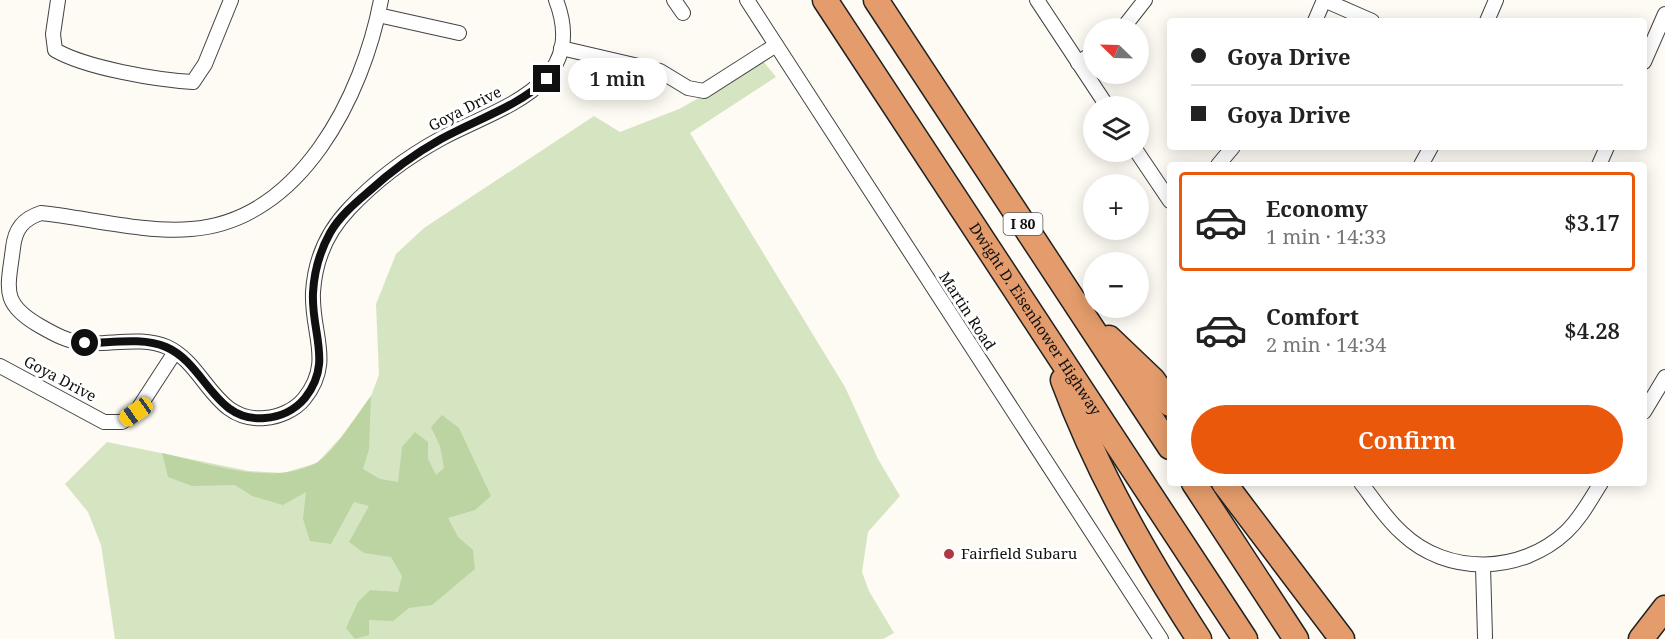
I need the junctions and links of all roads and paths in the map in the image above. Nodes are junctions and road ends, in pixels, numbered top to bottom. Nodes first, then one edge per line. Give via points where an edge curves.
1 (58, 0) edge
2 (231, 0) edge
3 (381, 0) edge
4 (556, 0) edge
5 (674, 0) edge
6 (747, 0) edge
7 (825, 0) edge
8 (876, 0) edge
9 (1037, 0) edge
10 (1145, 0) edge
11 (1324, 0) edge
12 (1496, 0) edge
13 (683, 13) dead end
14 (1665, 14) edge
15 (378, 15) junction
16 (1131, 18) edge
17 (1316, 18) edge
18 (1365, 18) edge
19 (1487, 18) edge
20 (459, 33) dead end
21 (776, 45) junction
22 (561, 48) junction
23 (1647, 55) edge
24 (1083, 60) edge
25 (1078, 63) junction
26 (1100, 96) edge
27 (1230, 150) edge
28 (1144, 162) edge
29 (1220, 162) edge
30 (1167, 197) edge
31 (5, 267) edge
32 (1078, 308) junction
33 (1046, 336) junction
34 (175, 352) junction
35 (0, 366) edge
36 (1665, 377) edge
37 (1167, 400) edge
38 (1647, 407) edge
39 (1167, 442) edge
40 (1196, 486) edge
41 (1226, 486) edge
42 (1363, 486) edge
43 (1598, 486) edge
44 (1483, 566) junction
45 (1665, 608) edge
46 (1485, 637) dead end
47 (1161, 639) edge
48 (1199, 639) edge
49 (1245, 639) edge
50 (1296, 639) edge
51 (1342, 639) edge
52 (1641, 639) edge

1 - 2 street via 55,50 70,59 193,82 205,64
3 - 15 street, Goya Drive
4 - 22 street, Goya Drive via 562,16
5 - 13 street
6 - 21 street, Martin Road
7 - 33 highway, Dwight D. Eisenhower Highway / I 80
8 - 32 highway, I 80
9 - 25 street
10 - 16 street
11 - 17 street
11 - 18 street
12 - 19 street
14 - 23 street
15 - 20 street
15 - 31 street, Goya Drive via 359,76 341,114 300,172 273,198 232,221 190,230 41,213 20,226
21 - 22 street via 704,91 688,88 660,71
21 - 47 street, Martin Road
22 - 34 street, Goya Drive via 547,79 531,94 412,157 350,208 331,231 315,274 313,296 320,371 300,404 280,416 239,414 217,400 189,363
24 - 25 street
25 - 26 street
27 - 29 street
28 - 30 street
31 - 34 street, Goya Drive via 13,307 58,336 85,343 150,342
32 - 37 highway via 1153,380
32 - 39 highway, I 80
33 - 48 highway via 1084,436 1155,571
33 - 49 highway, Dwight D. Eisenhower Highway / I 80
34 - 35 street, Goya Drive via 136,412 122,422 104,422
36 - 38 street
40 - 50 highway
41 - 51 highway
42 - 44 street via 1403,535 1441,557
43 - 44 street via 1584,512 1542,549
44 - 46 street
45 - 52 highway

